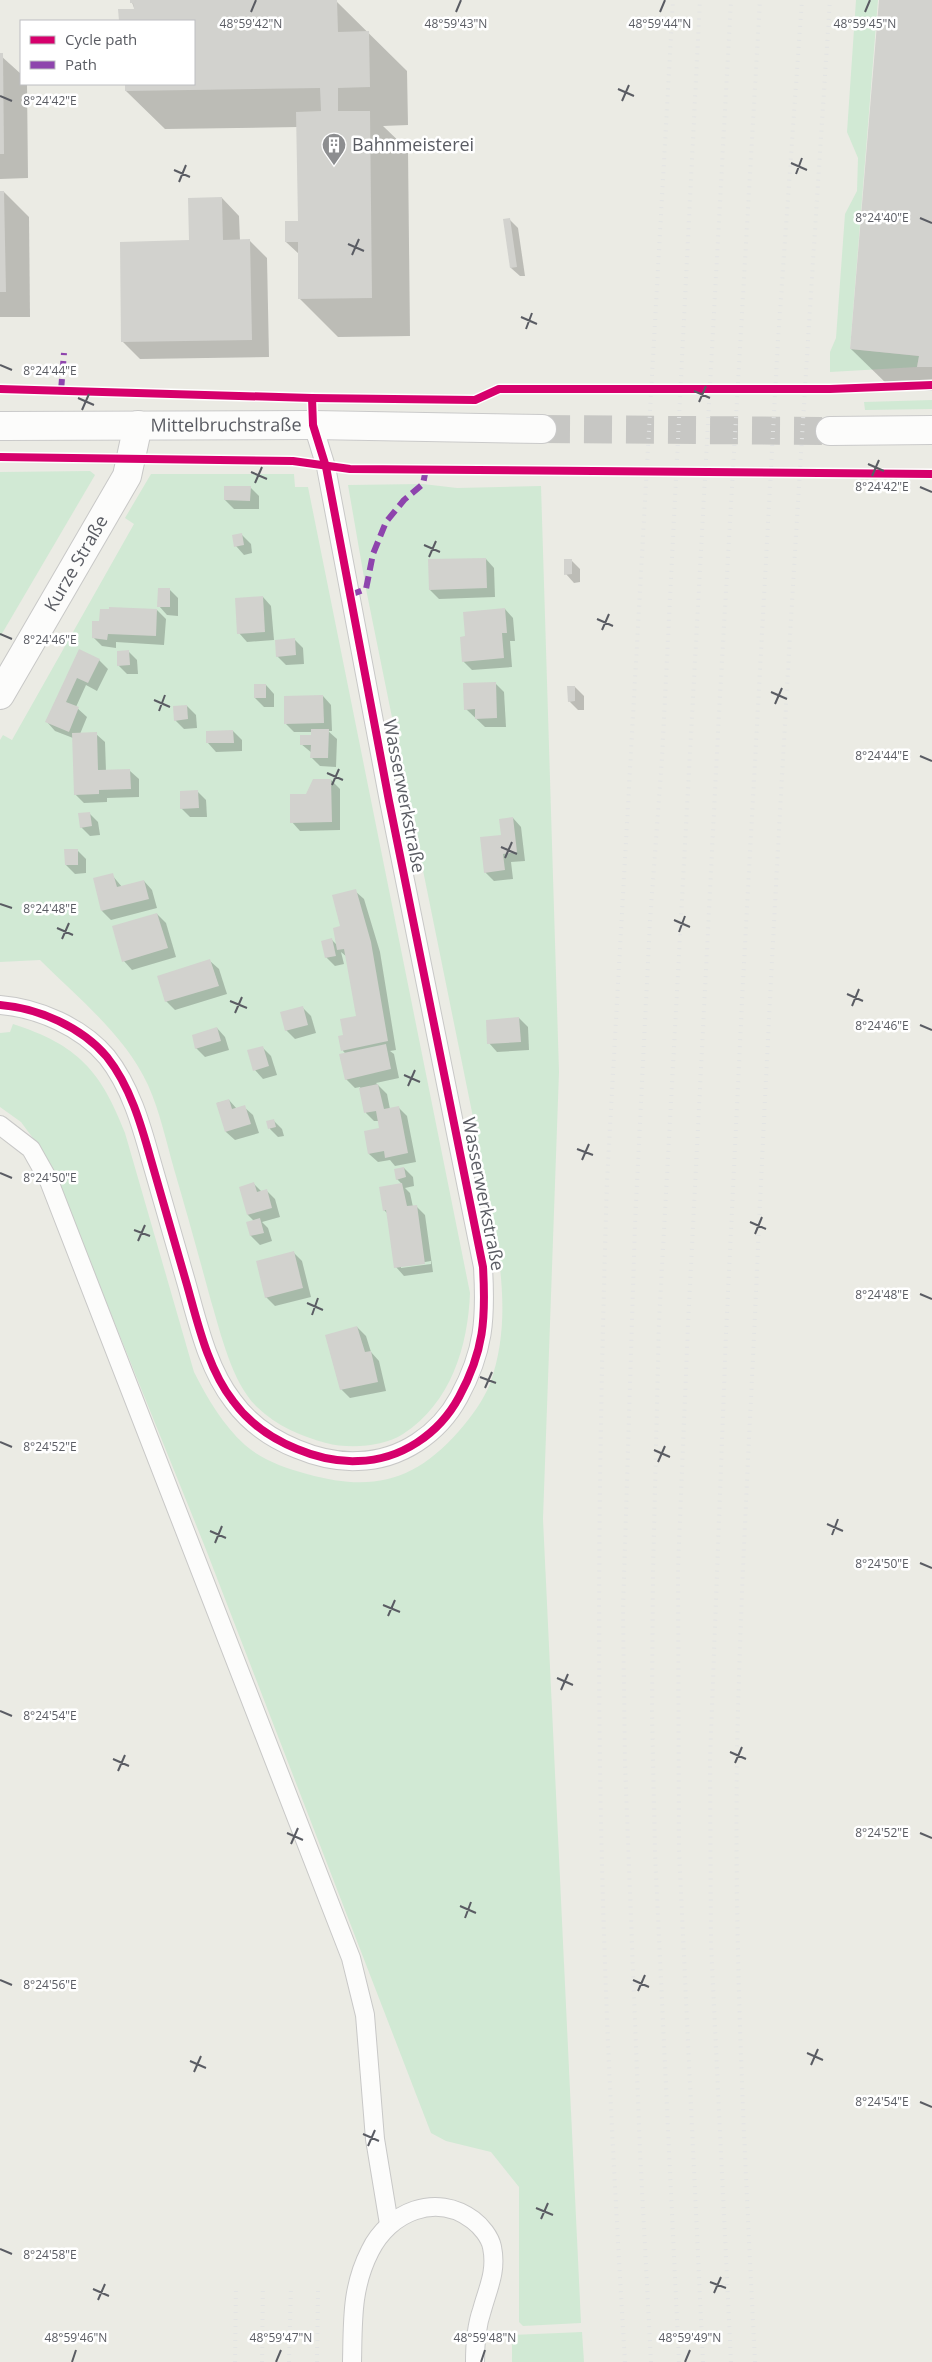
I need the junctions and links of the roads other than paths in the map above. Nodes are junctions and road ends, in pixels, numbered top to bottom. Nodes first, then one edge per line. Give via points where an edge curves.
1 (138, 425) junction
2 (313, 425) junction
3 (0, 426) edge
4 (542, 429) tunnel mouth
5 (932, 430) edge
6 (830, 431) tunnel mouth
7 (0, 695) edge
8 (0, 1005) edge
9 (0, 1125) edge
10 (389, 2224) junction
11 (352, 2362) edge
12 (475, 2362) edge

1 - 2 main road, Mittelbruchstraße
1 - 3 main road, Mittelbruchstraße
1 - 7 main road, Kurze Straße via 127,476
2 - 4 main road, Mittelbruchstraße
2 - 8 lane, Wasserwerkstraße via 326,467 483,1267 482,1342 470,1377 453,1408 428,1434 405,1451 373,1461 344,1462 311,1455 283,1444 256,1425 219,1380 197,1321 140,1122 122,1081 88,1038 66,1024
5 - 6 main road
9 - 10 lane via 31,1149 49,1181 351,1958 365,2015 375,2139
10 - 11 lane via 370,2250 355,2290
10 - 12 lane via 415,2210 440,2205 460,2211 480,2225 492,2246 494,2274 475,2338

